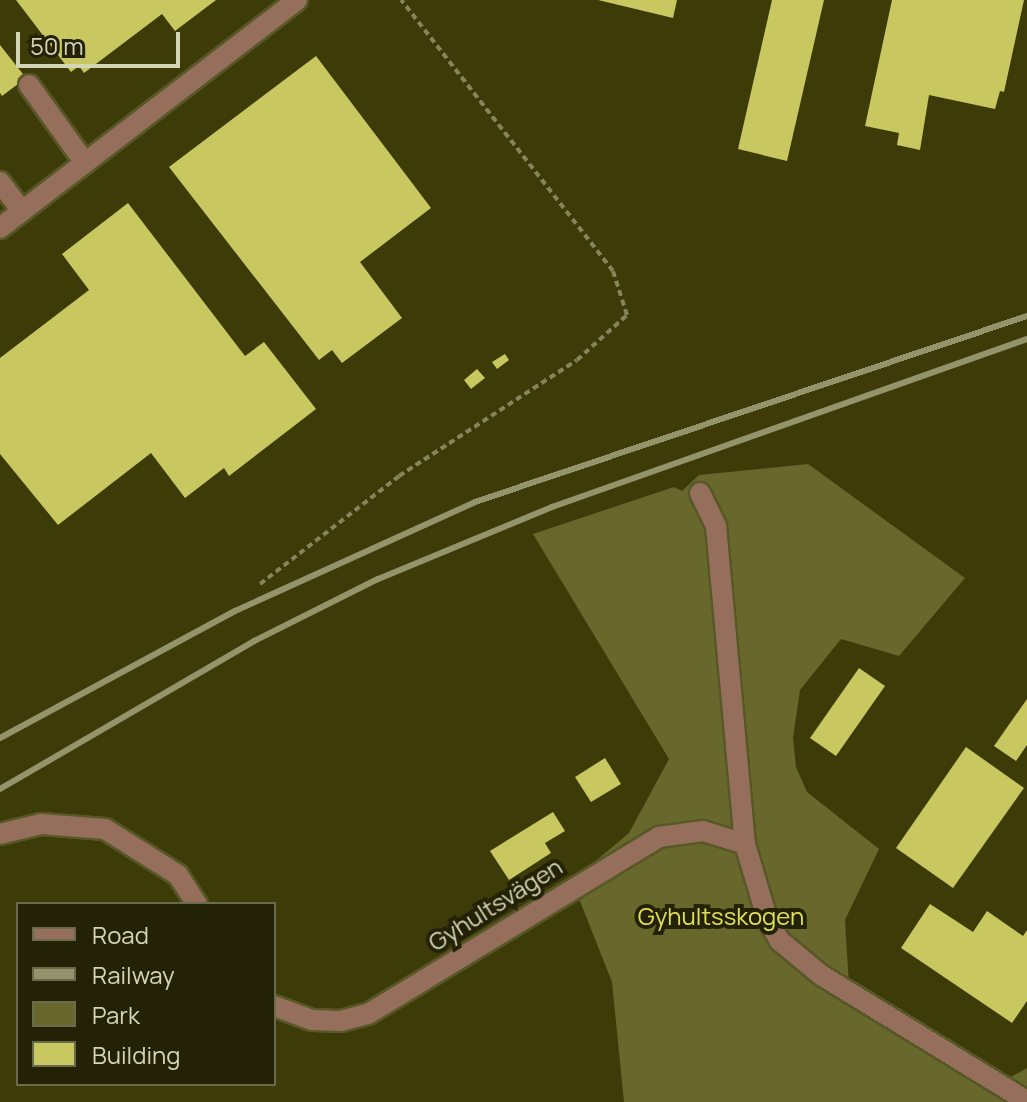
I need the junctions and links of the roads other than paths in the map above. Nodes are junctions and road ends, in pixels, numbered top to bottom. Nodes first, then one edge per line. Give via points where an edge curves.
1 (297, 0) edge
2 (29, 85) dead end
3 (85, 163) junction
4 (0, 182) edge
5 (22, 211) junction
6 (0, 228) edge
7 (700, 493) dead end
8 (0, 834) edge
9 (745, 844) junction
10 (196, 902) edge
11 (276, 1007) edge
12 (1027, 1101) edge

1 - 3 street
2 - 3 street
3 - 5 street
4 - 5 street
5 - 6 street
7 - 9 street via 716,526
8 - 10 street via 41,824 105,829 178,875
9 - 11 street, Gyhultsvägen via 683,830 631,849 368,1014 341,1021 312,1020
9 - 12 street via 754,889 780,941 821,975

